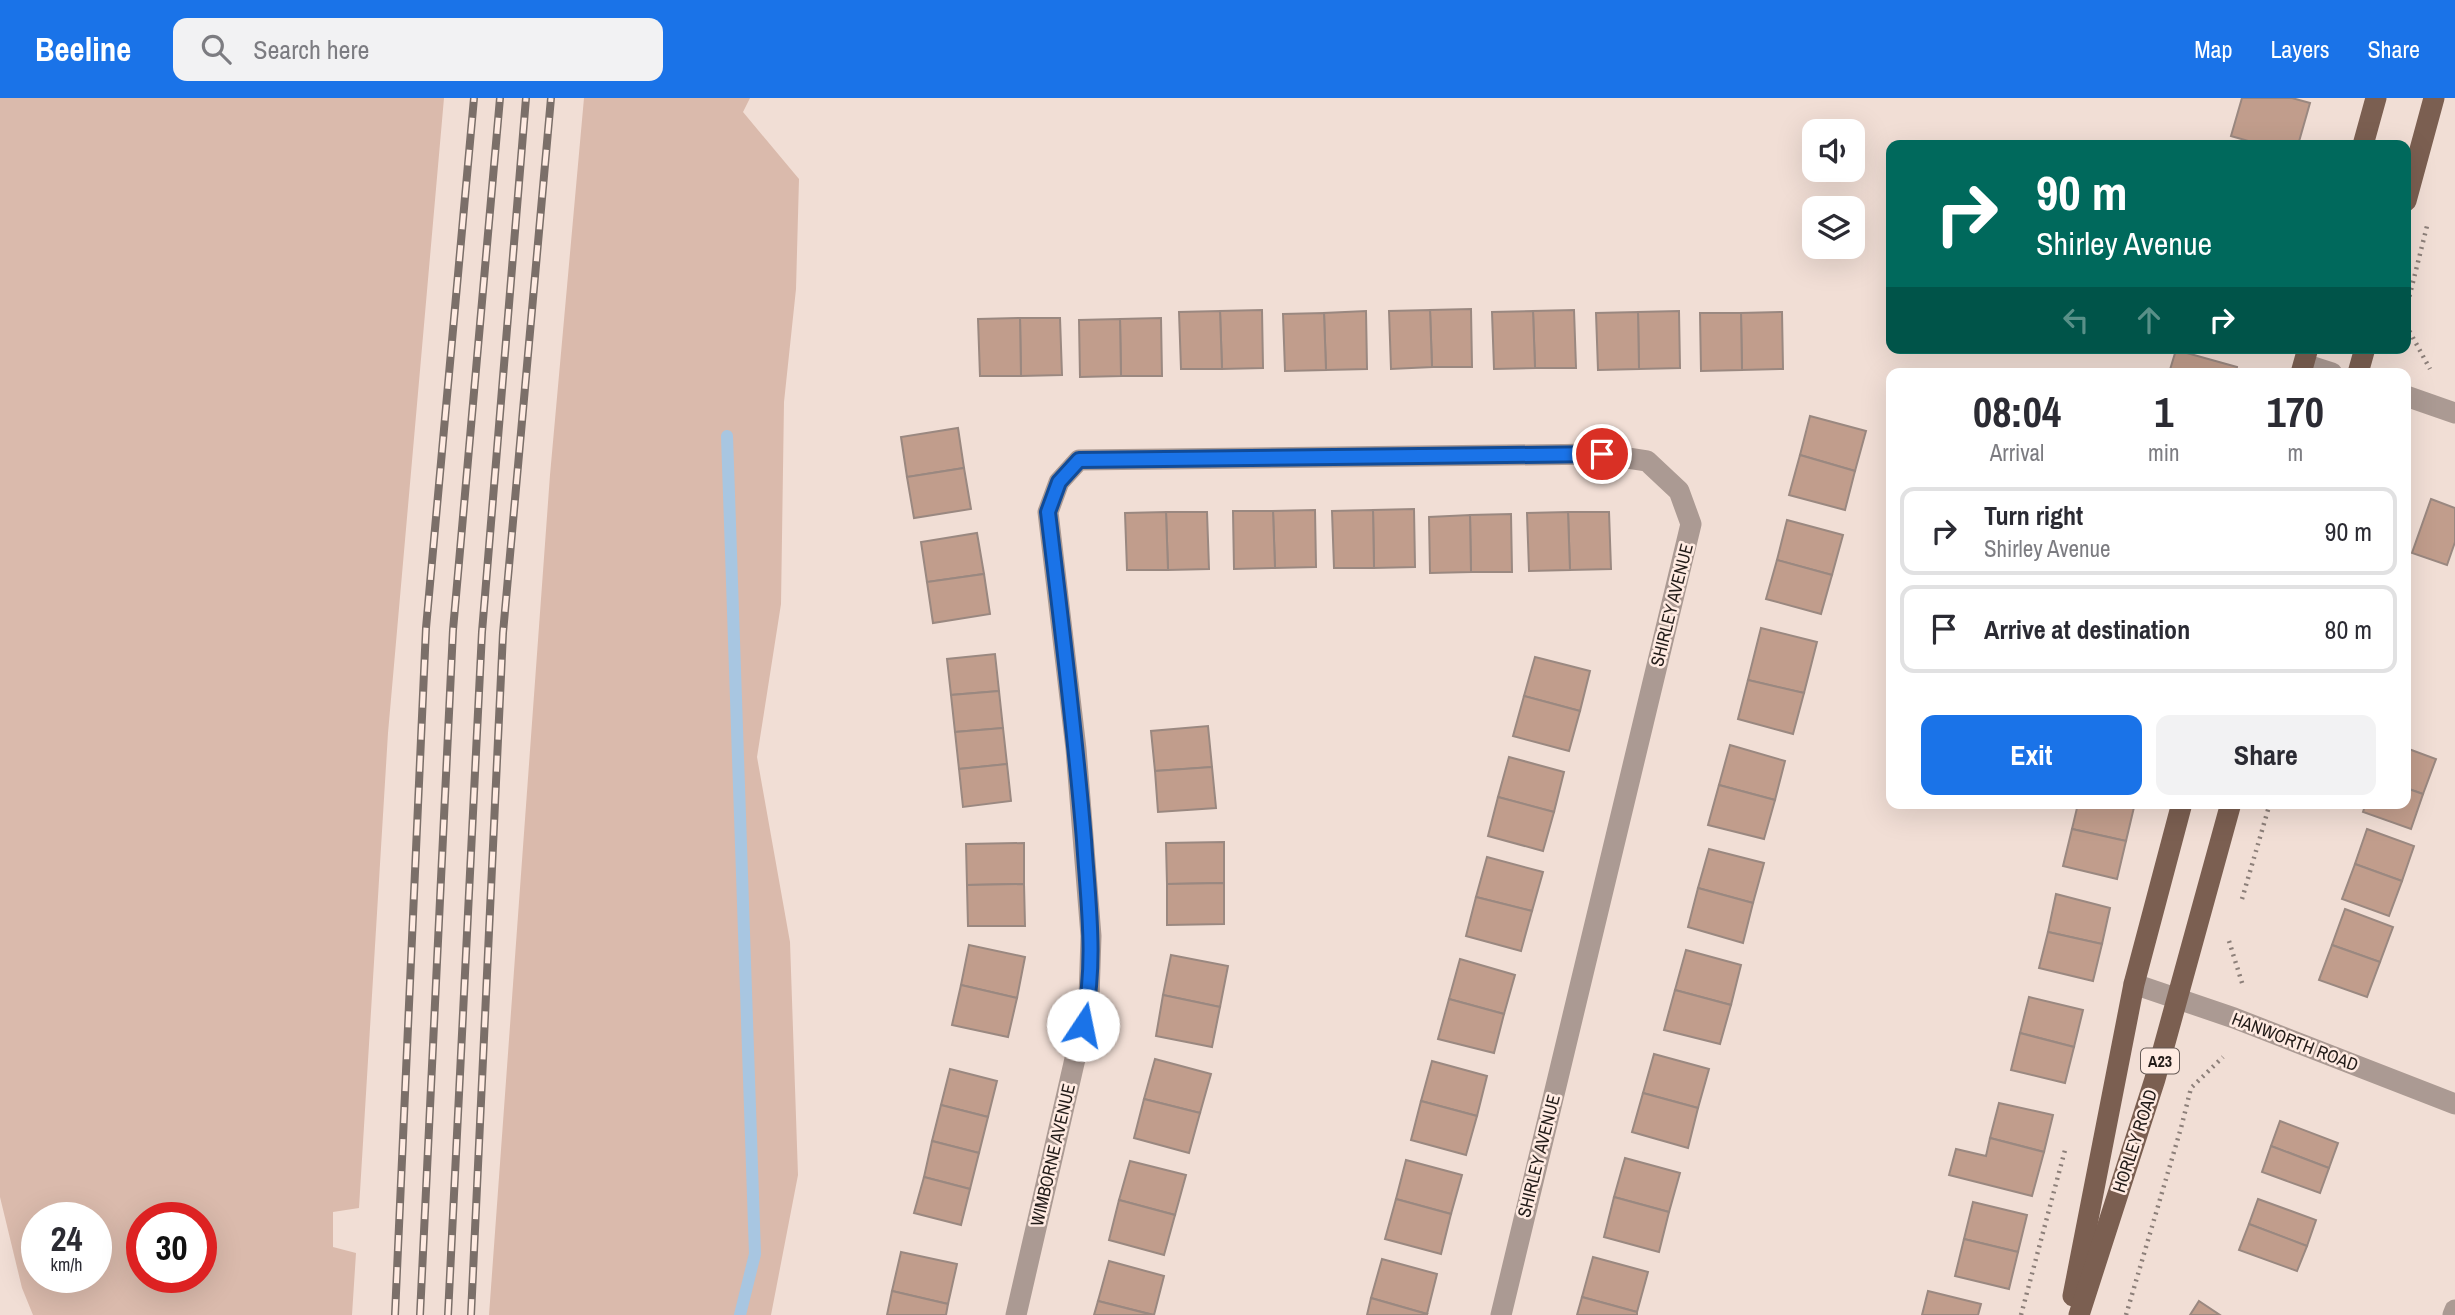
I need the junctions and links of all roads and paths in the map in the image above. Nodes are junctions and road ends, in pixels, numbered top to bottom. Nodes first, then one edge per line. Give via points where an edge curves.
1 (2376, 98) edge
2 (2434, 98) edge
3 (2363, 140) edge
4 (2411, 183) edge
5 (2411, 334) edge
6 (2431, 371) dead end
7 (2411, 398) edge
8 (2455, 413) edge
9 (1079, 460) joint
10 (2180, 809) edge
11 (2229, 809) edge
12 (2268, 809) edge
13 (2241, 902) dead end
14 (2233, 928) dead end
15 (2134, 984) junction
16 (2243, 987) dead end
17 (2178, 999) junction
18 (2223, 1057) dead end
19 (2455, 1104) edge
20 (2455, 1310) edge
21 (1016, 1315) edge
22 (1500, 1315) edge
23 (2070, 1315) edge
24 (2079, 1315) edge
25 (2126, 1315) edge
26 (2453, 1315) edge

1 - 3 main road
2 - 4 main road
5 - 6 path
7 - 8 street
9 - 21 street, WIMBORNE AVENUE via 1059,482 1048,512 1076,749 1091,936 1089,998
9 - 22 street, SHIRLEY AVENUE via 1602,454 1647,461 1679,491 1691,524
10 - 15 main road, HORLEY ROAD / A23
11 - 17 main road, HORLEY ROAD / A23
12 - 13 path
14 - 16 path via 2229,942
15 - 17 street, HANWORTH ROAD
15 - 23 main road, HORLEY ROAD / A23
17 - 19 street, HANWORTH ROAD
17 - 24 main road, HORLEY ROAD / A23
18 - 25 path via 2191,1087
20 - 26 street

